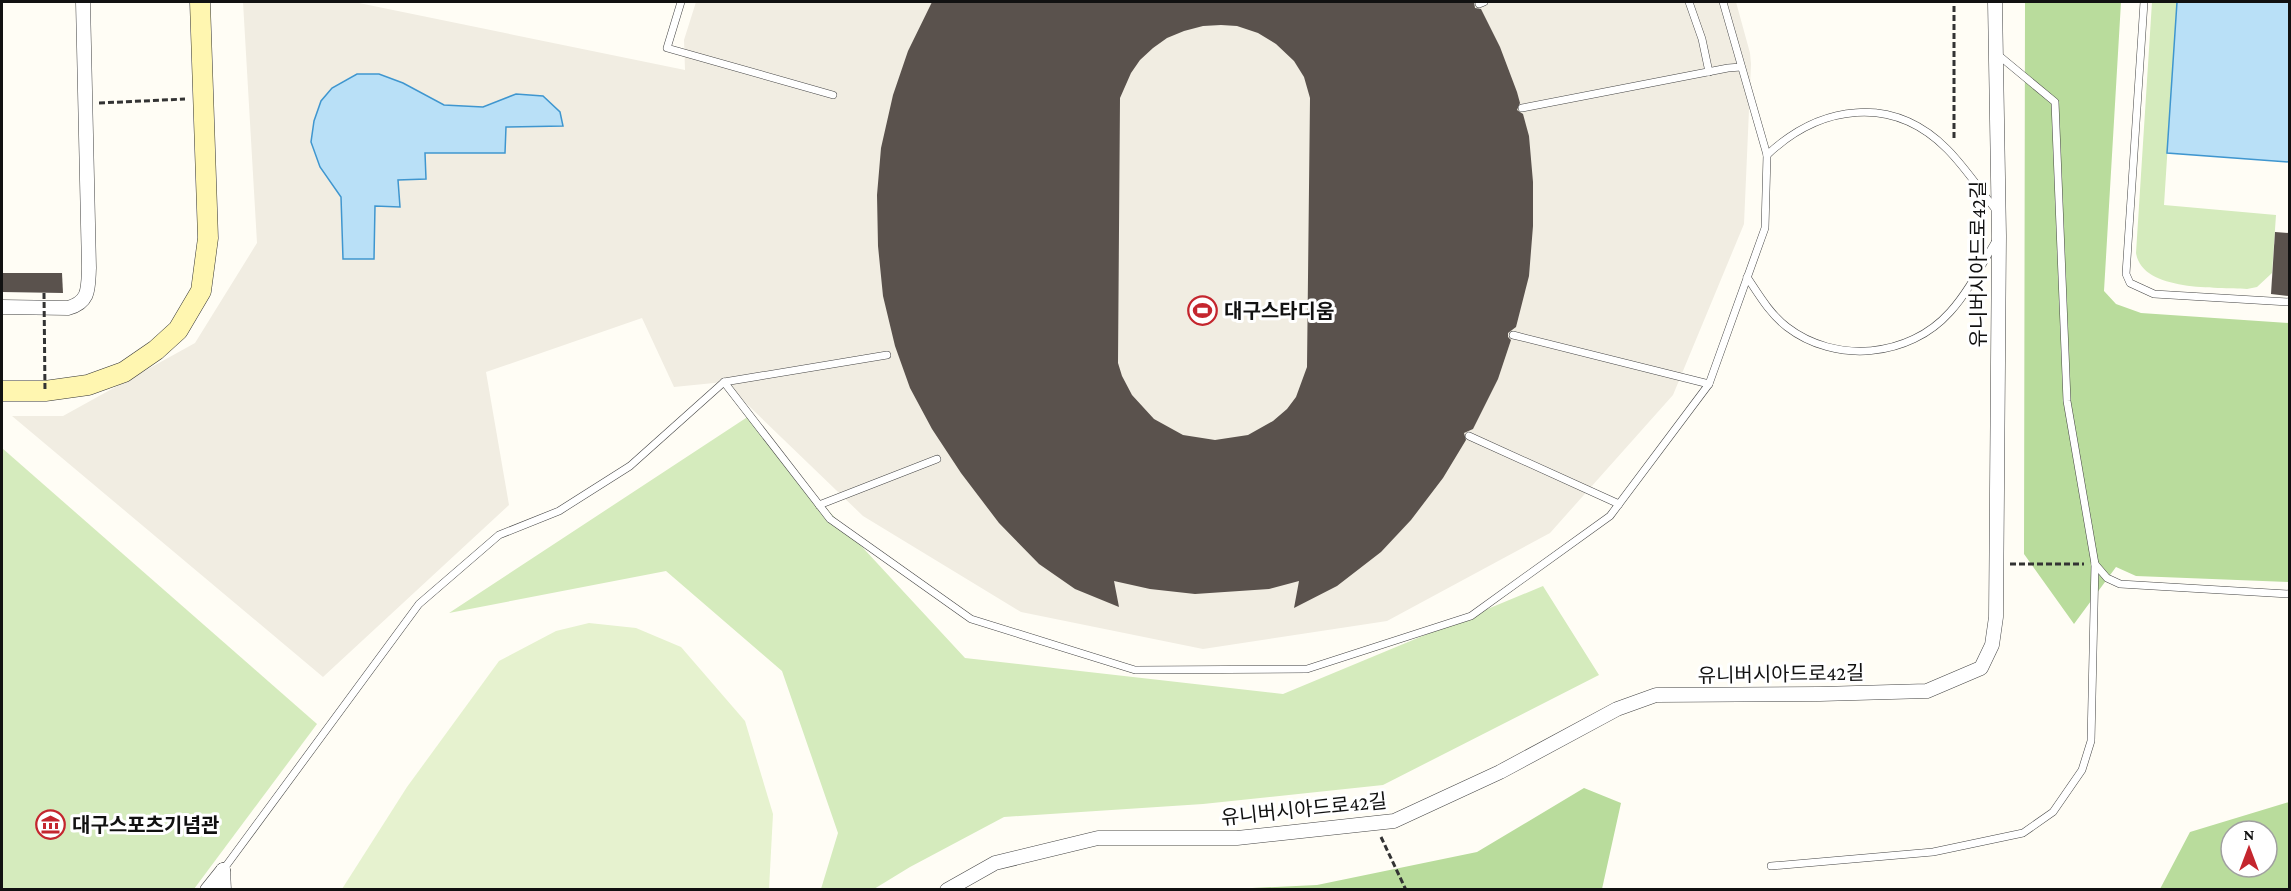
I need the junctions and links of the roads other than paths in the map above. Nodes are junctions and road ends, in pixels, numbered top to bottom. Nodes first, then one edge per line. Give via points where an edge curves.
1 (83, 2) edge
2 (200, 2) edge
3 (681, 2) edge
4 (1689, 2) edge
5 (1723, 2) edge
6 (1995, 2) edge
7 (2144, 2) edge
8 (1995, 52) junction
9 (1740, 67) junction
10 (1709, 72) junction
11 (833, 95) dead end
12 (1522, 108) dead end
13 (1767, 155) junction
14 (1998, 212) junction
15 (1999, 236) junction
16 (1748, 277) junction
17 (2289, 302) edge
18 (2, 307) edge
19 (1513, 335) dead end
20 (887, 355) dead end
21 (724, 382) junction
22 (1709, 384) junction
23 (2, 391) edge
24 (1469, 436) dead end
25 (937, 459) dead end
26 (1619, 504) junction
27 (819, 505) junction
28 (2095, 564) junction
29 (2289, 594) edge
30 (1771, 866) dead end
31 (223, 870) junction
32 (207, 890) edge
33 (224, 890) edge
34 (947, 890) edge

1 - 18 street via 89,268 86,298 69,308
2 - 23 main road via 208,238 201,291 178,330 124,372 88,386
3 - 11 lane via 667,48
4 - 10 lane
5 - 9 lane
6 - 8 street, 유니버시아드로42길
7 - 17 lane via 2126,274 2130,283 2154,294
8 - 14 street, 유니버시아드로42길
8 - 28 lane via 2055,102 2067,401
9 - 10 lane
9 - 13 lane
10 - 12 lane
13 - 14 lane via 1805,125 1834,115 1865,112 1896,117 1924,130 1948,149
13 - 16 lane via 1765,228
14 - 15 street, 유니버시아드로42길
15 - 16 lane via 1949,314 1926,333 1900,346 1870,352 1841,351 1813,342 1787,327 1766,307
15 - 34 street, 유니버시아드로42길 via 1996,617 1992,645 1981,668 1927,691 1656,695 1617,709 1500,772 1394,821 1237,838 1098,838 995,863
16 - 22 lane
19 - 22 lane
20 - 21 lane
21 - 27 lane
21 - 31 lane via 630,466 559,510 499,534 419,604
22 - 26 lane
24 - 26 lane
25 - 27 lane
26 - 27 lane via 1610,516 1471,616 1307,669 1135,670 971,619 830,519
28 - 29 lane via 2107,578 2120,584
28 - 30 lane via 2091,741 2082,770 2053,812 2023,833 1933,852
31 - 32 street
31 - 33 street

